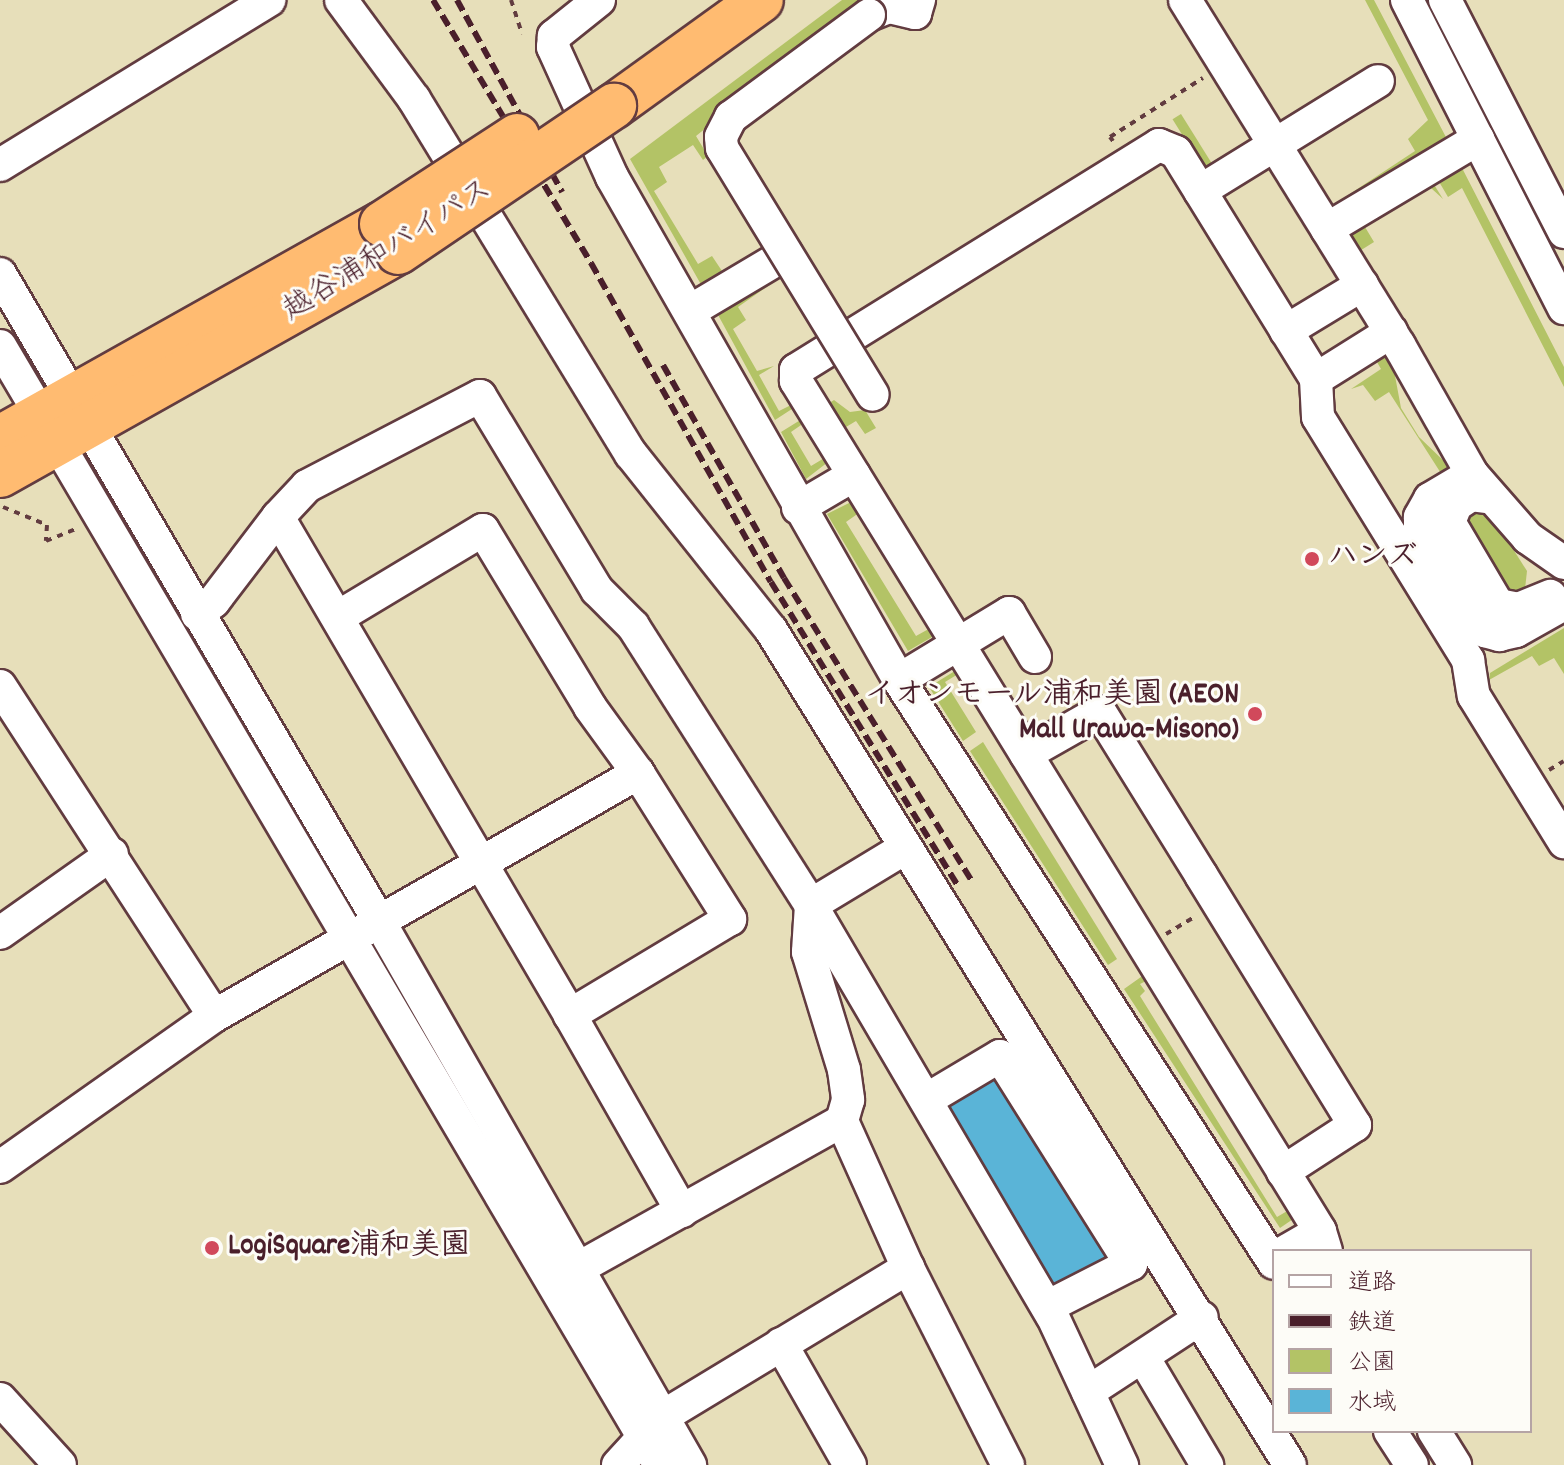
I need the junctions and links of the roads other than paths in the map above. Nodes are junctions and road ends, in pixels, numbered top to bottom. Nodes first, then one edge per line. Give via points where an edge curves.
1 (269, 0) edge
2 (341, 0) edge
3 (599, 0) edge
4 (710, 0) edge
5 (761, 0) edge
6 (919, 0) edge
7 (1185, 0) edge
8 (1407, 0) edge
9 (1445, 0) edge
10 (1378, 81) dead end
11 (606, 94) junction
12 (1478, 139) junction
13 (1275, 145) junction
14 (0, 165) edge
15 (1200, 191) junction
16 (1327, 229) junction
17 (1564, 232) edge
18 (786, 254) junction
19 (0, 274) edge
20 (1362, 285) junction
21 (1564, 308) edge
22 (690, 311) junction
23 (1286, 331) junction
24 (1391, 332) junction
25 (0, 346) edge
26 (1316, 379) junction
27 (873, 395) dead end
28 (66, 421) junction
29 (0, 438) edge
30 (1472, 474) junction
31 (0, 475) edge
32 (854, 475) junction
33 (798, 508) junction
34 (1506, 511) junction
35 (278, 517) junction
36 (1564, 563) edge
37 (1564, 592) edge
38 (1564, 604) edge
39 (197, 614) junction
40 (338, 617) junction
41 (959, 645) junction
42 (1035, 657) dead end
43 (899, 680) junction
44 (0, 686) edge
45 (1026, 754) junction
46 (638, 773) junction
47 (1564, 842) edge
48 (905, 848) junction
49 (112, 854) junction
50 (480, 861) junction
51 (811, 905) junction
52 (379, 921) junction
53 (0, 933) edge
54 (348, 939) junction
55 (570, 1015) junction
56 (214, 1016) junction
57 (926, 1100) junction
58 (842, 1121) junction
59 (0, 1167) edge
60 (1283, 1172) junction
61 (682, 1211) junction
62 (1323, 1241) edge
63 (1301, 1249) edge
64 (1272, 1250) edge
65 (908, 1268) junction
66 (577, 1269) junction
67 (1047, 1307) junction
68 (1202, 1317) junction
69 (781, 1344) junction
70 (1143, 1357) junction
71 (1088, 1392) junction
72 (0, 1399) edge
73 (652, 1426) junction
74 (1391, 1433) edge
75 (1435, 1433) edge
76 (1007, 1464) edge
77 (60, 1465) edge
78 (618, 1465) edge
79 (660, 1465) edge
80 (690, 1465) edge
81 (850, 1465) edge
82 (1122, 1465) edge
83 (1207, 1465) edge
84 (1290, 1465) edge
85 (1412, 1465) edge
86 (1455, 1465) edge

1 - 14 street
2 - 48 street via 414,99 631,454 771,630
3 - 22 street via 554,36 553,47 612,177
4 - 11 highway, 越谷浦和バイパス
5 - 11 highway, 越谷浦和バイパス
6 - 18 street, bridge via 915,13 889,7 869,15 731,117 721,137 722,148
7 - 13 street
8 - 12 street
9 - 17 street
10 - 13 street
11 - 28 highway, 越谷浦和バイパス, bridge via 390,238
12 - 16 street
12 - 21 street
13 - 15 street
13 - 16 street
15 - 23 street
15 - 32 street via 1176,152 1159,145 801,366 796,381
16 - 20 street
18 - 22 street
18 - 27 street, bridge
19 - 28 street
20 - 23 street
20 - 24 street
22 - 33 street
23 - 26 street
24 - 26 street
24 - 30 street
25 - 28 street
26 - 47 street via 1318,417 1468,660 1474,696
28 - 29 highway, 越谷浦和バイパス
28 - 31 highway, 越谷浦和バイパス
28 - 39 street
28 - 54 street
30 - 34 street
30 - 38 street via 1430,499 1420,527 1477,621 1499,635
32 - 33 street
32 - 41 street
33 - 43 street
34 - 36 street via 1528,538
34 - 37 street via 1482,495 1471,495 1456,505 1449,522 1498,605 1518,609
35 - 39 street via 214,601
35 - 40 street
35 - 51 street via 307,486 480,396 597,590 633,626
39 - 52 street
40 - 46 street via 483,530 590,707
40 - 50 street via 342,633
41 - 42 street via 1009,613
41 - 43 street
41 - 45 street
43 - 64 street
44 - 49 street
45 - 60 street
45 - 60 street via 1100,712 1122,746 1355,1125
46 - 50 street
46 - 55 street via 730,919
48 - 51 street
48 - 68 street
49 - 53 street
49 - 56 street
50 - 52 street
50 - 55 street
51 - 57 street
51 - 58 street via 808,952 844,1070 848,1100
52 - 54 street
52 - 66 street
54 - 56 street
54 - 73 street
55 - 61 street
56 - 59 street
57 - 67 street
57 - 67 street via 1000,1056 1131,1264
58 - 61 street
58 - 65 street
60 - 62 street
61 - 66 street
62 - 63 street
65 - 69 street
65 - 76 street
66 - 73 street
67 - 71 street
68 - 70 street
68 - 84 street
69 - 73 street
69 - 81 street
70 - 71 street
70 - 83 street
71 - 82 street
72 - 77 street
73 - 78 street
73 - 79 street
73 - 80 street
74 - 85 street
75 - 86 street

